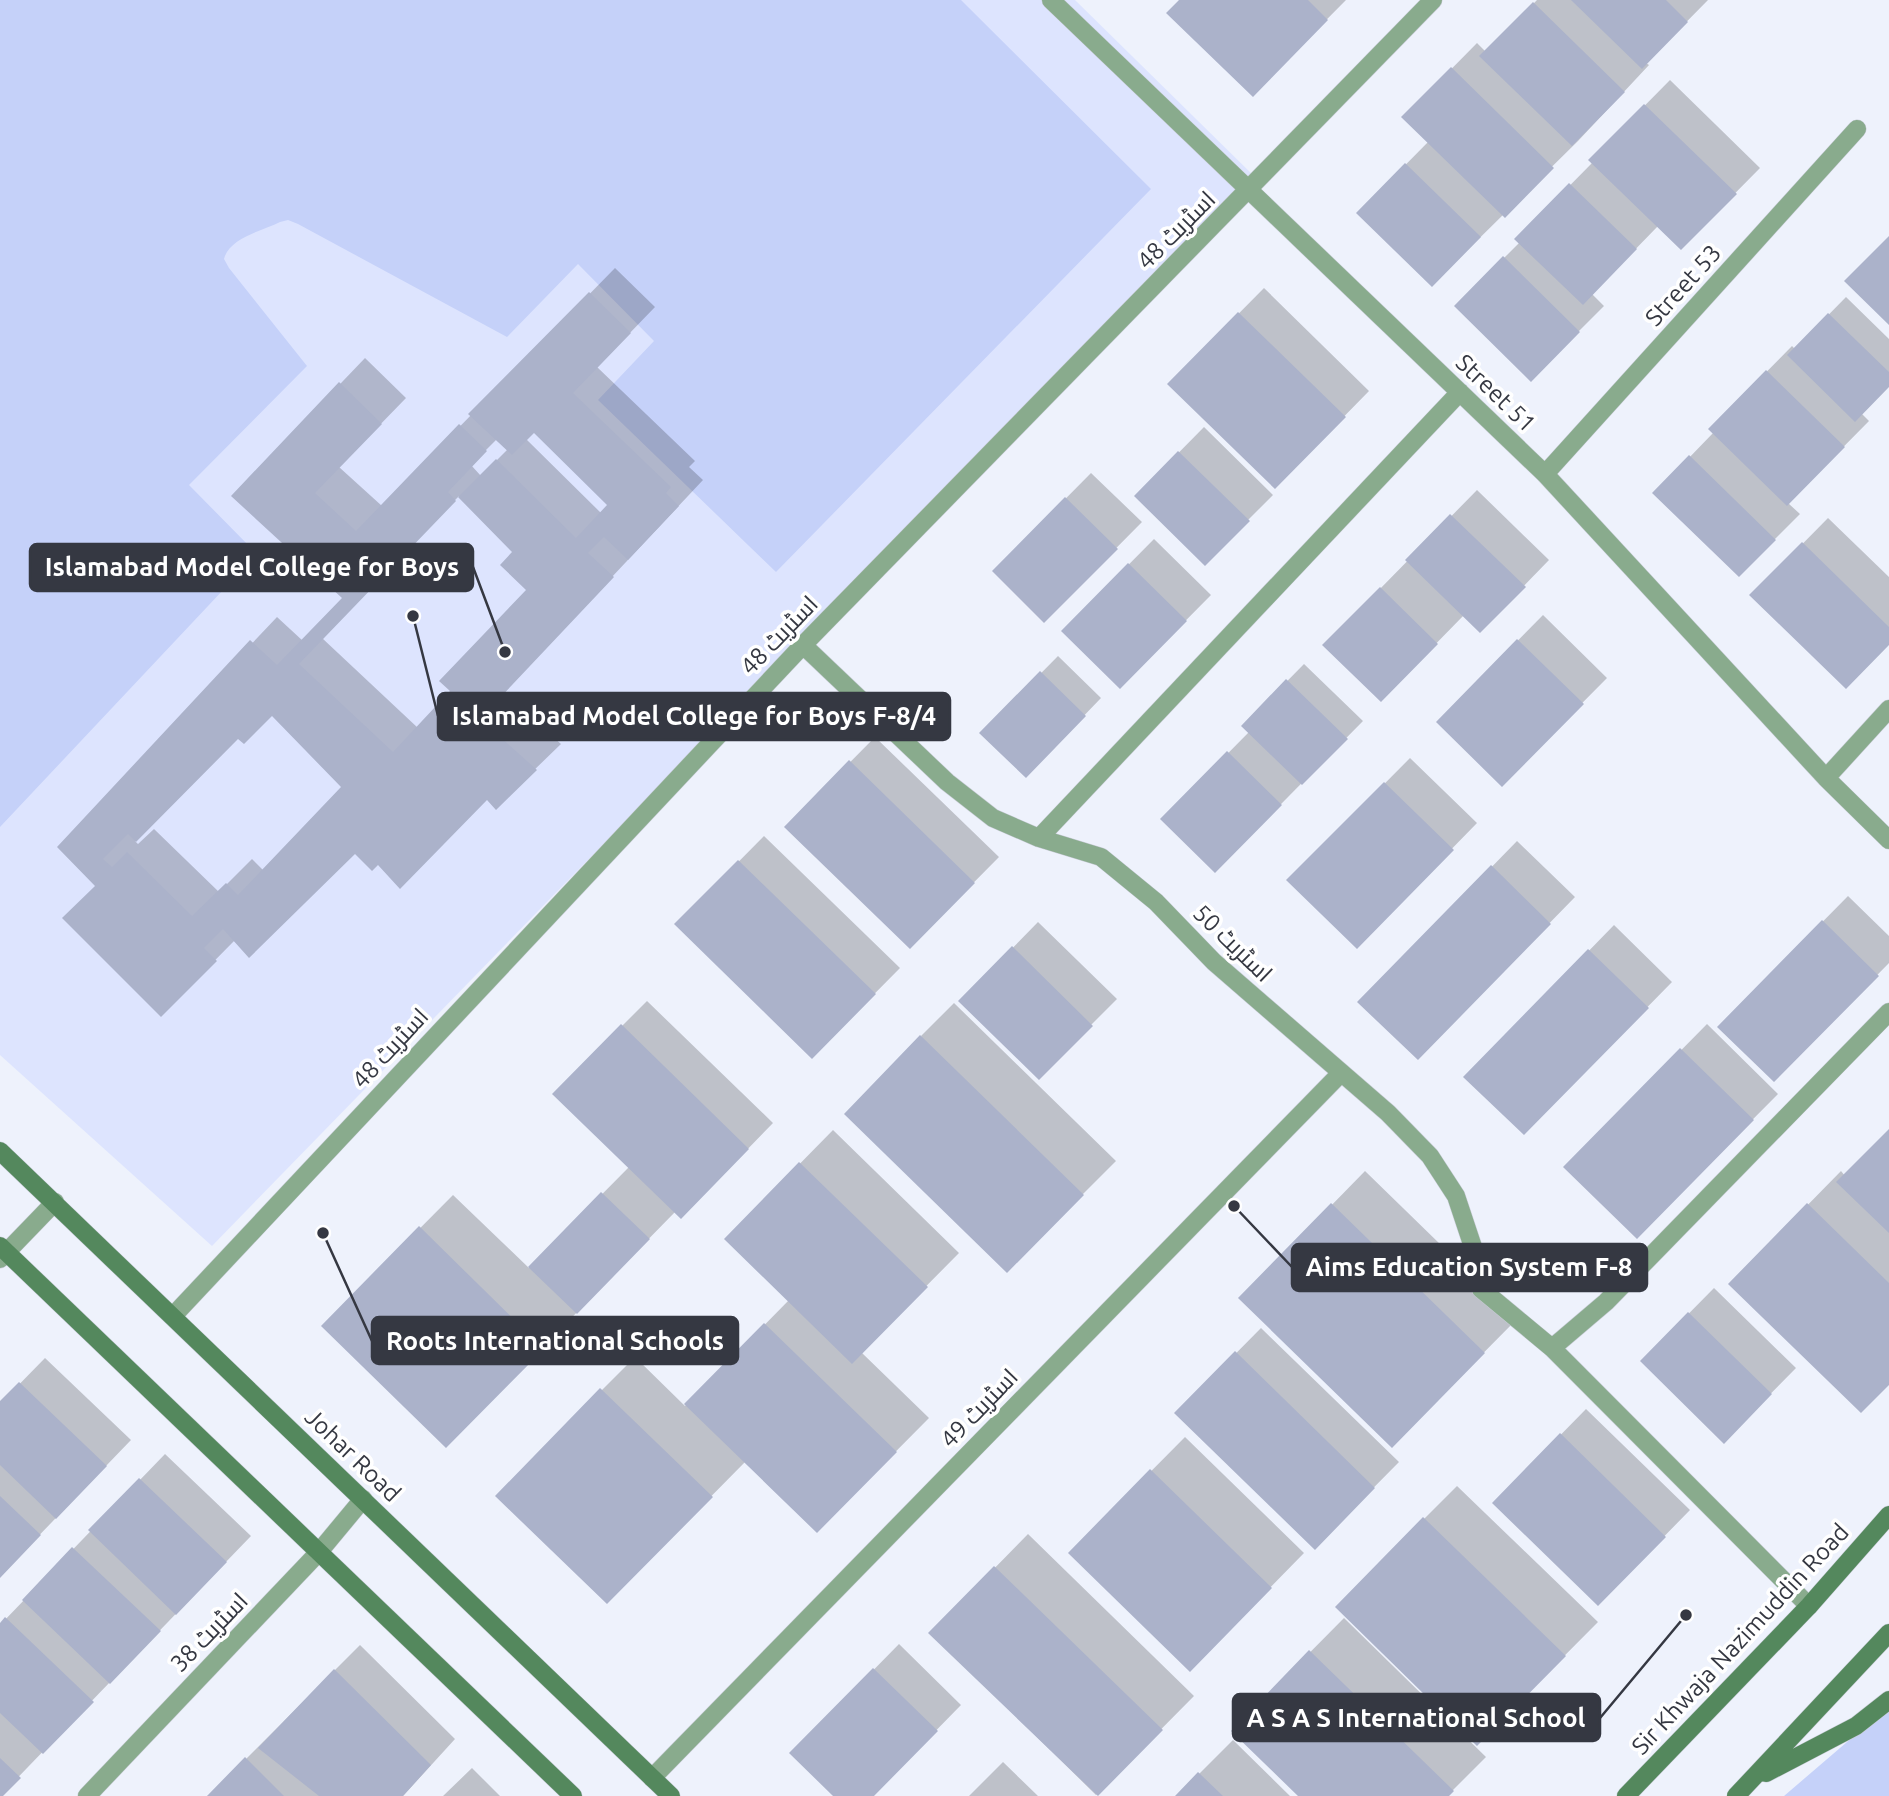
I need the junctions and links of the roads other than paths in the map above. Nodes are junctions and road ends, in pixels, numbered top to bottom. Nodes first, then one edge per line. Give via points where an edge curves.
1 (1051, 0) edge
2 (1433, 0) edge
3 (1857, 128) dead end
4 (1250, 190) junction
5 (1460, 392) junction
6 (1545, 474) junction
7 (803, 645) junction
8 (1889, 709) edge
9 (1826, 778) junction
10 (1039, 838) junction
11 (1889, 840) edge
12 (1889, 1012) edge
13 (1340, 1073) junction
14 (0, 1151) edge
15 (55, 1202) junction
16 (2, 1252) edge
17 (173, 1316) junction
18 (1552, 1349) junction
19 (363, 1499) junction
20 (1889, 1516) edge
21 (319, 1552) junction
22 (1808, 1606) junction
23 (1889, 1633) edge
24 (1889, 1700) edge
25 (652, 1778) junction
26 (1752, 1781) junction
27 (87, 1796) edge
28 (573, 1796) edge
29 (671, 1796) edge
30 (1626, 1796) edge
31 (1736, 1796) edge

1 - 4 street, Street 51
2 - 4 street, اسٹریٹ 48
3 - 6 street, Street 53
4 - 5 street, Street 51
4 - 7 street, اسٹریٹ 48
5 - 6 street, Street 51
5 - 10 street
6 - 9 street, Street 51
7 - 10 street, اسٹریٹ 50 via 947,782 993,818
7 - 17 street, اسٹریٹ 48
8 - 9 street
9 - 11 street, Street 51
10 - 13 street, اسٹریٹ 50 via 1101,857
12 - 18 street via 1606,1302
13 - 18 street, اسٹریٹ 50 via 1430,1156 1456,1196 1475,1252 1481,1289
13 - 25 street, اسٹریٹ 49
14 - 15 street, Johar Road
15 - 16 street
15 - 17 street, Johar Road
16 - 21 street
17 - 19 street, Johar Road
18 - 22 street, اسٹریٹ 50
19 - 21 street, اسٹریٹ 38
19 - 25 street, Johar Road
20 - 22 street, Sir Khwaja Nazimuddin Road
21 - 27 street, اسٹریٹ 38
21 - 28 street
22 - 30 street, Sir Khwaja Nazimuddin Road
23 - 26 street
24 - 26 street via 1856,1726
25 - 29 street, Johar Road
26 - 31 street

